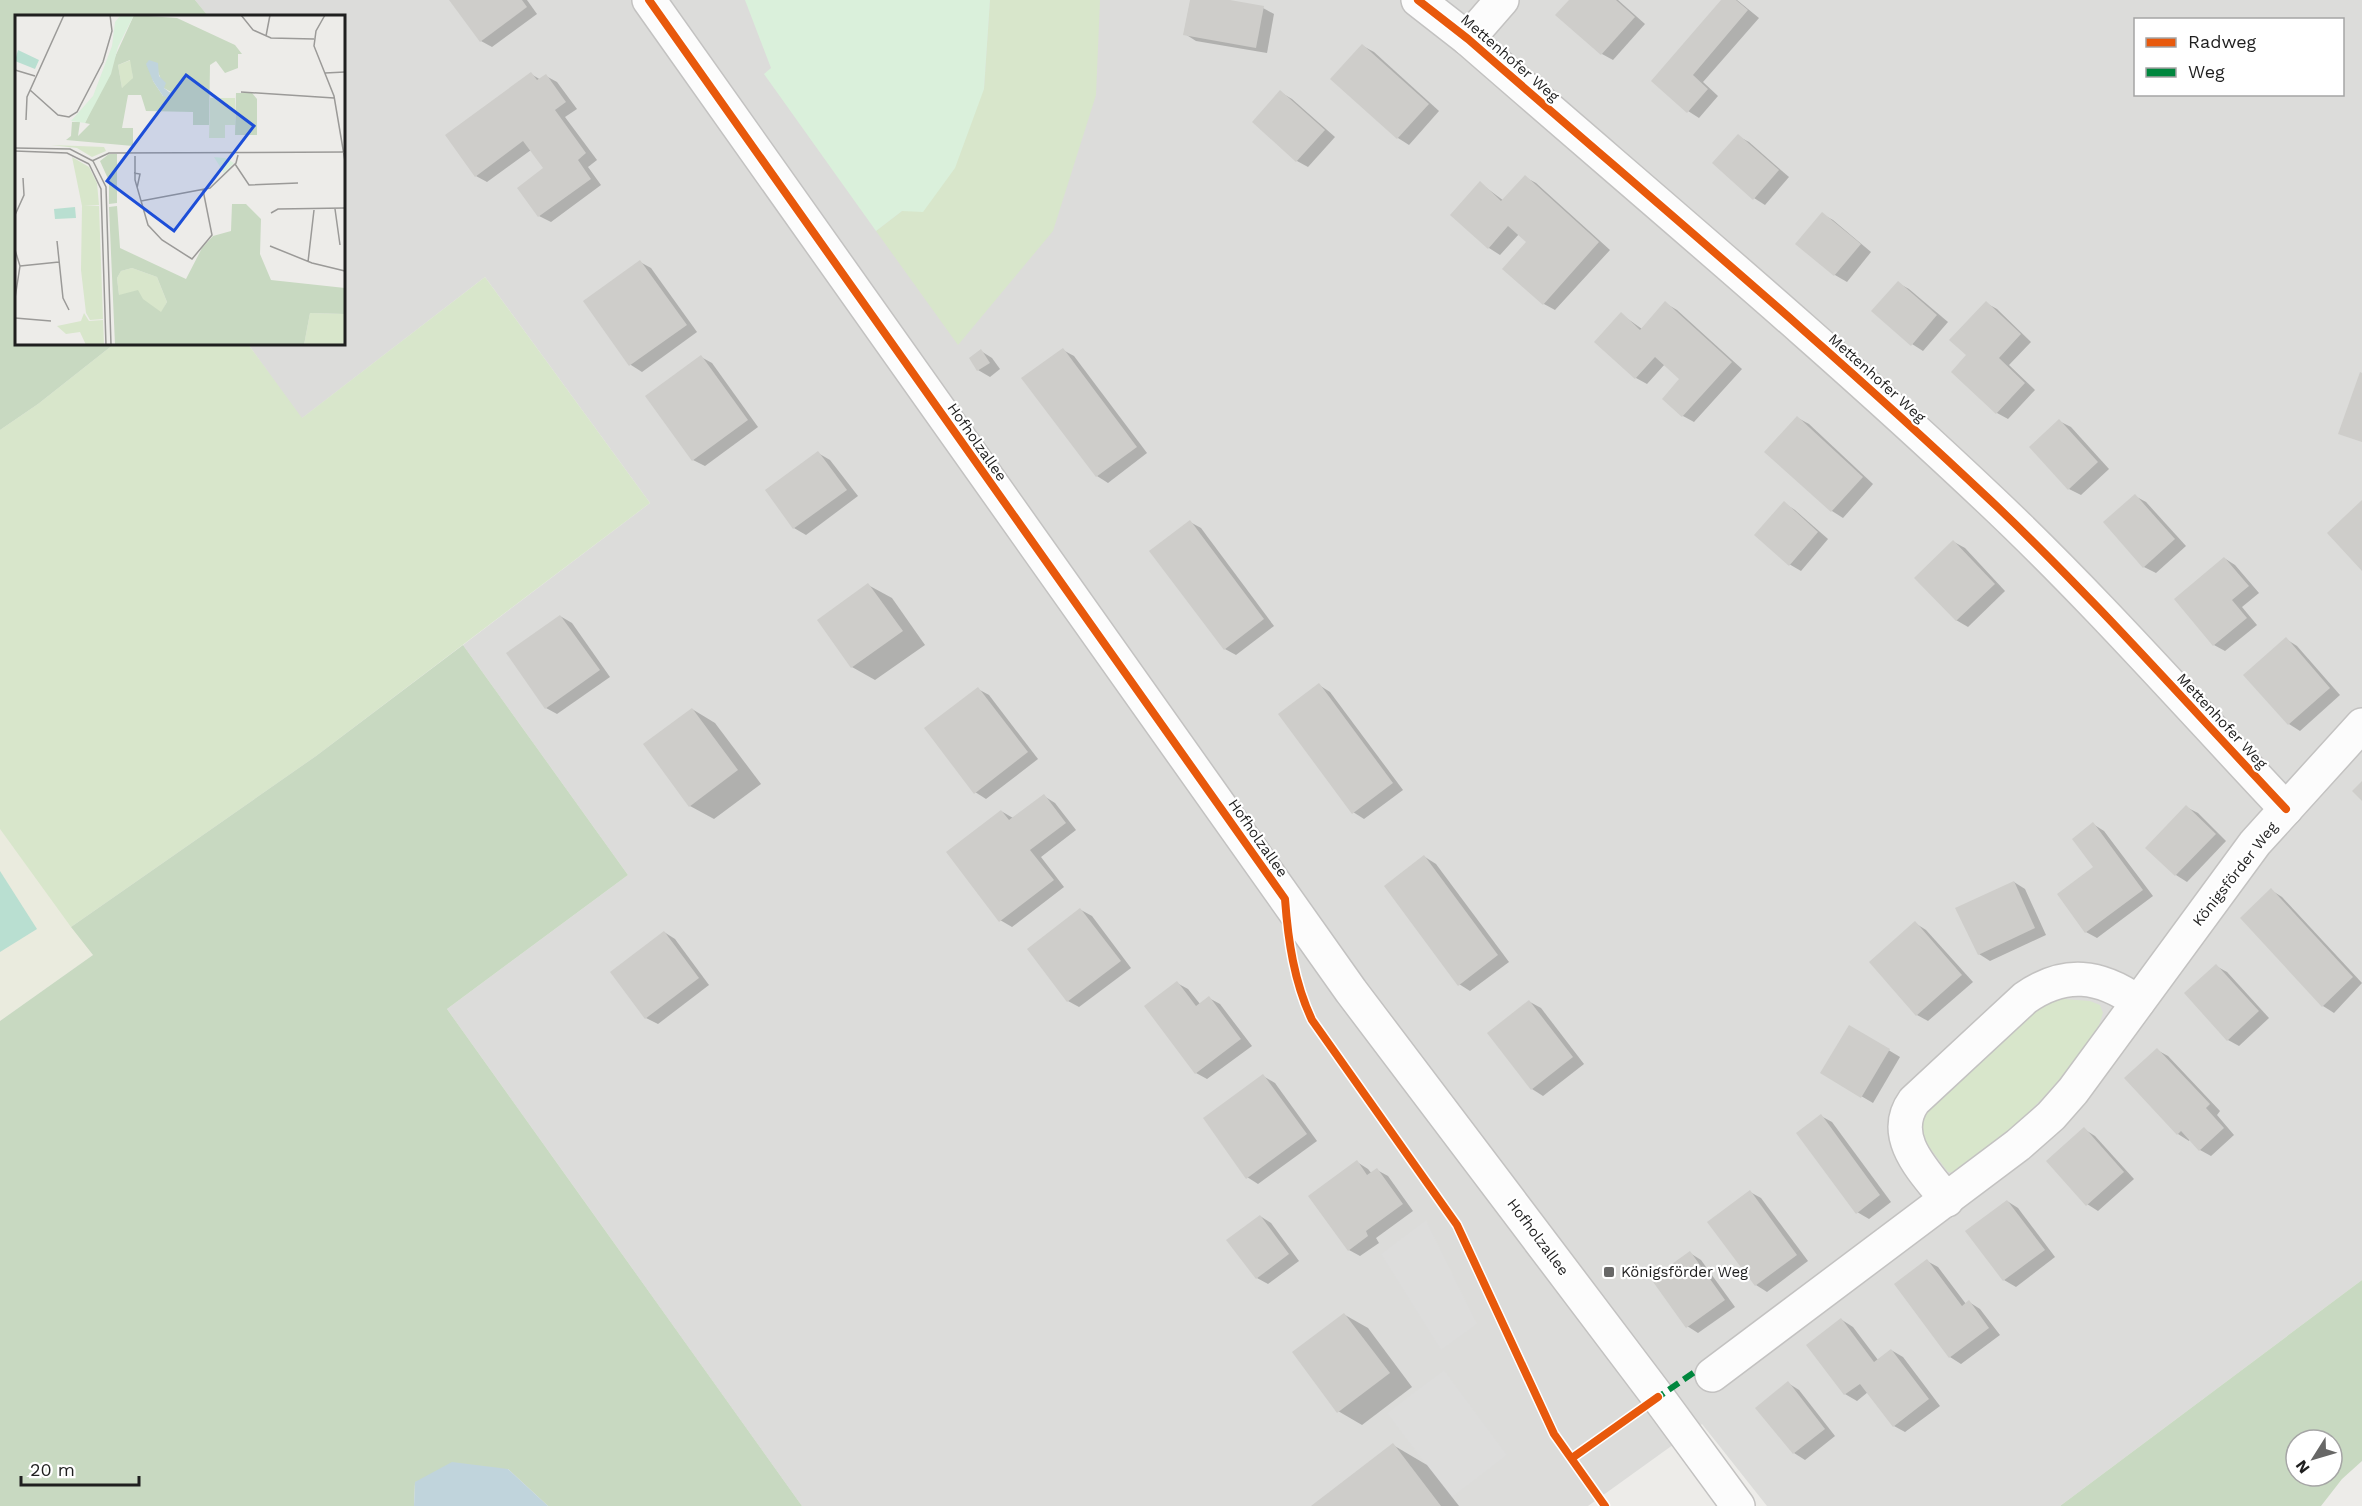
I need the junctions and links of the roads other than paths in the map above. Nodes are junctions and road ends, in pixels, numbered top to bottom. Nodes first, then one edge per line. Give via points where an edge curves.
1 (649, 0) edge
2 (1418, 0) edge
3 (1502, 0) edge
4 (1468, 39) junction
5 (2362, 725) edge
6 (2286, 809) junction
7 (2138, 1002) junction
8 (1947, 1200) junction
9 (1712, 1375) dead end
10 (1738, 1506) edge

1 - 10 street, Hofholzallee via 1344,982
2 - 4 street, Mettenhofer Weg
3 - 4 street
4 - 6 street, Mettenhofer Weg via 1882,400 1991,501 2102,611
5 - 6 street, Königsförder Weg
6 - 7 street, Königsförder Weg via 2255,843
7 - 8 street, Königsförder Weg via 2051,1116
7 - 8 street via 2119,988 2099,981 2074,979 2038,988 1914,1101 1905,1118 1906,1142
8 - 9 street, Königsförder Weg

